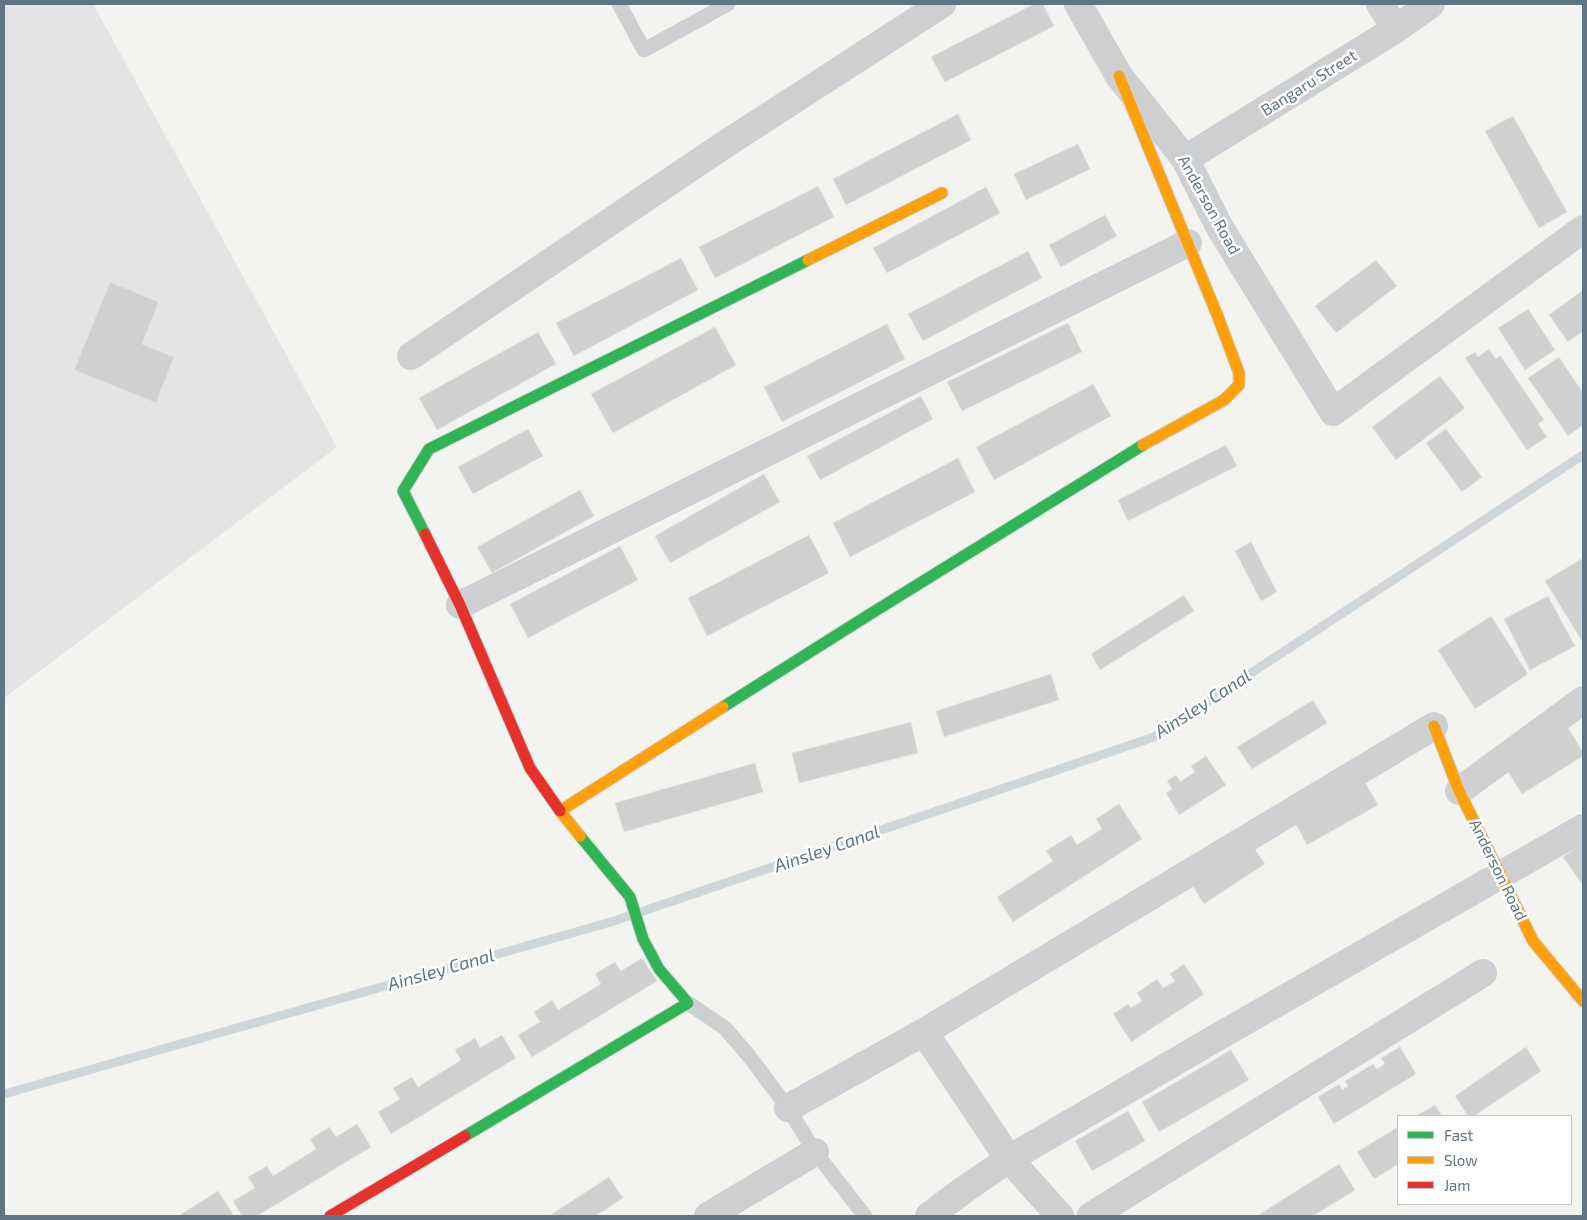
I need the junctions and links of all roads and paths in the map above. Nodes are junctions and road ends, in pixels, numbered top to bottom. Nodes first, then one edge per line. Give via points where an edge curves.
1 (620, 4) edge
2 (728, 4) edge
3 (942, 4) edge
4 (1078, 4) edge
5 (1380, 4) edge
6 (1430, 4) edge
7 (1396, 29) junction
8 (1120, 76) junction
9 (1185, 159) junction
10 (942, 193) dead end
11 (1583, 229) edge
12 (1188, 243) junction
13 (410, 356) dead end
14 (460, 604) junction
15 (1583, 700) edge
16 (1434, 726) joint
17 (1459, 791) junction
18 (560, 811) junction
19 (1583, 828) edge
20 (1501, 875) junction
21 (1483, 973) dead end
22 (1583, 1001) edge
23 (688, 1003) junction
24 (924, 1032) junction
25 (788, 1108) junction
26 (815, 1152) junction
27 (1009, 1159) junction
28 (330, 1216) edge
29 (708, 1216) edge
30 (865, 1216) edge
31 (929, 1216) edge
32 (1060, 1216) edge
33 (1090, 1216) edge

1 - 2 lane via 644,50
3 - 13 street
4 - 8 street, Anderson Road
5 - 7 street
6 - 7 street, Bangaru Street
7 - 9 street, Bangaru Street
8 - 9 street, Anderson Road
8 - 12 street
9 - 11 street, Anderson Road via 1220,228 1333,412
10 - 14 street via 429,449 403,491
12 - 14 street
12 - 18 street via 1239,373 1239,385 1224,400 1119,460
14 - 18 street via 530,768
15 - 17 street
16 - 17 street, Anderson Road
16 - 24 street
17 - 20 street, Anderson Road
18 - 23 street via 630,896 643,939 659,969
19 - 20 street
20 - 22 street, Anderson Road via 1533,941
20 - 27 street
21 - 33 street
23 - 25 lane via 725,1028
23 - 28 street
24 - 25 street
24 - 27 street
25 - 26 lane
26 - 29 street
26 - 30 lane
27 - 31 street
27 - 32 street

